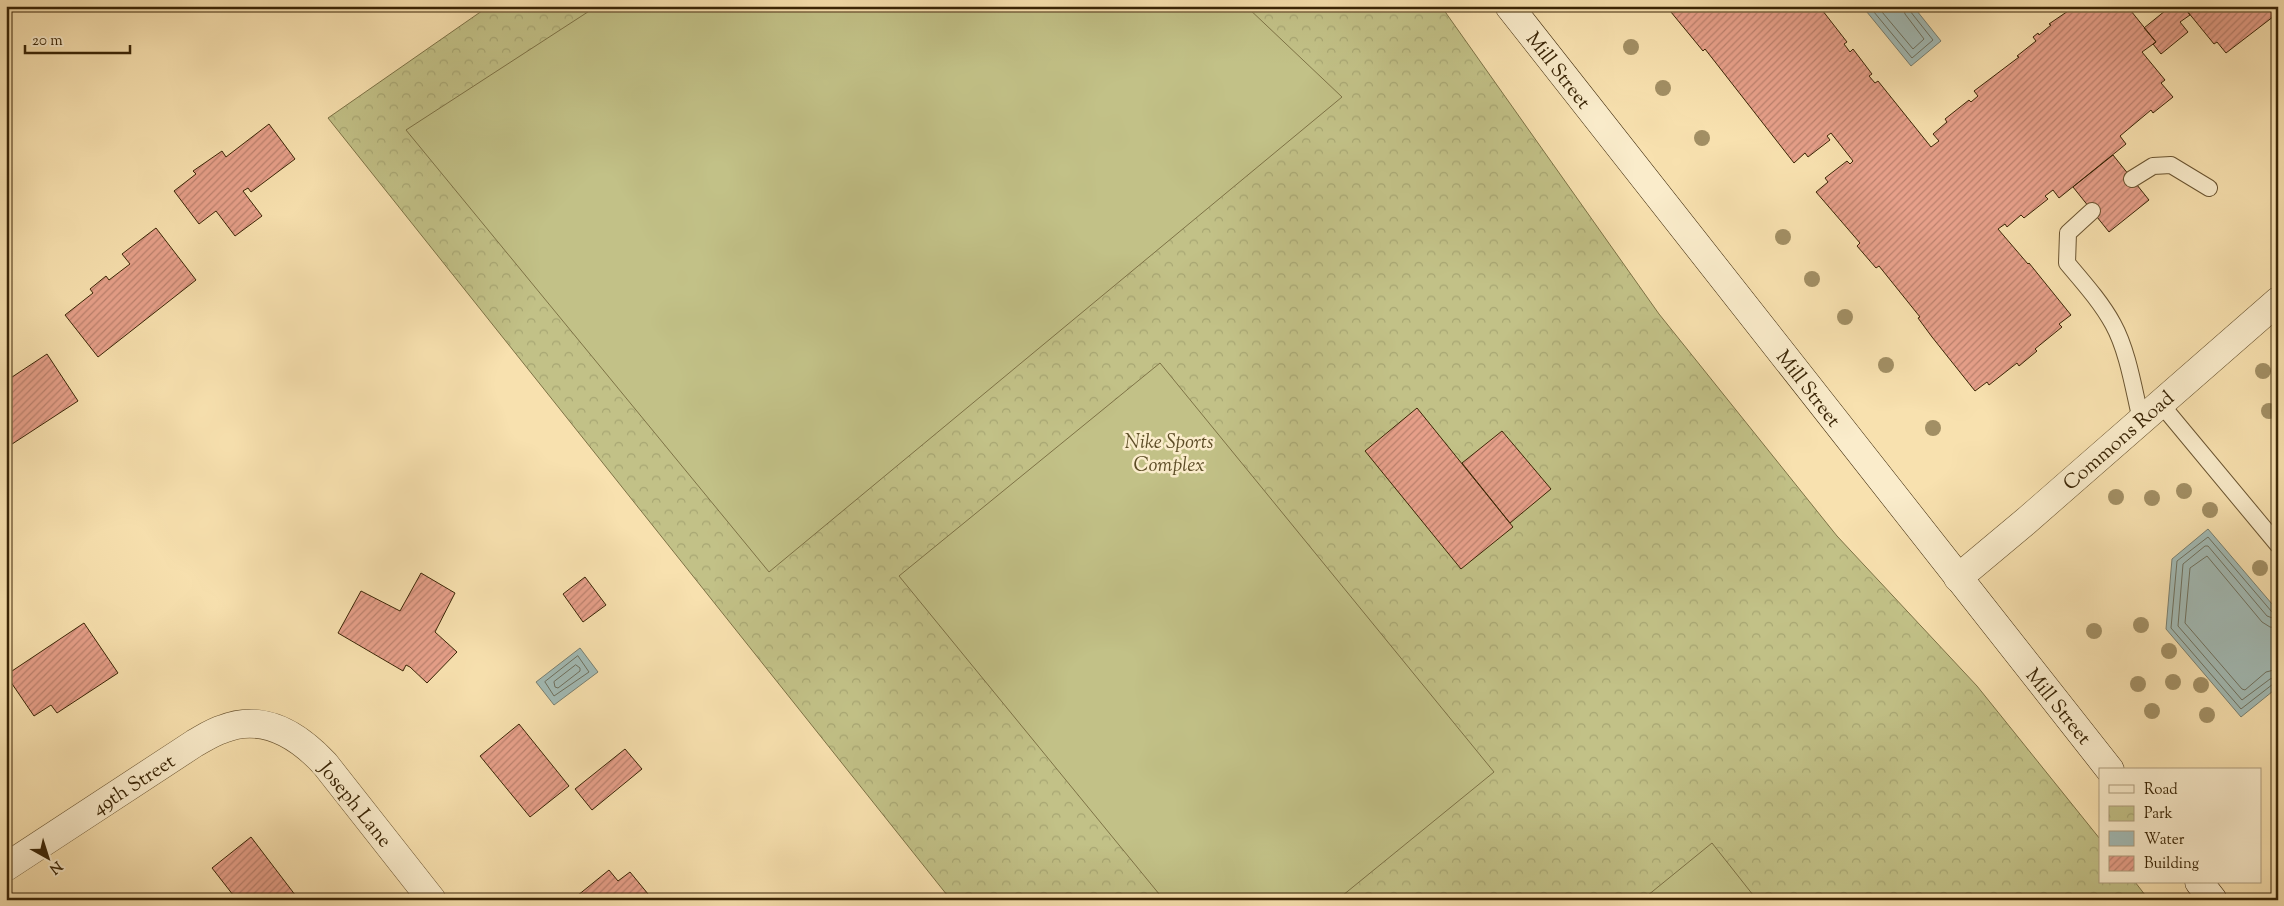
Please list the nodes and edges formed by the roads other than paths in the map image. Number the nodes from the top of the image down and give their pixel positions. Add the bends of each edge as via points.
1 (1509, 6) edge
2 (2132, 179) dead end
3 (2209, 188) dead end
4 (2092, 211) dead end
5 (2278, 300) edge
6 (2151, 412) junction
7 (2278, 545) edge
8 (1958, 578) junction
9 (268, 725) joint
10 (2108, 768) edge
11 (6, 868) edge
12 (2201, 884) edge
13 (432, 900) edge
14 (2213, 900) edge

1 - 8 main road, Mill Street
2 - 3 lane via 2153,166 2171,165
4 - 6 lane via 2068,233 2066,263 2114,325
5 - 6 main road, Commons Road
6 - 7 lane
6 - 8 main road, Commons Road
8 - 10 main road, Mill Street
9 - 11 main road, 49th Street via 248,723 223,728 195,743
9 - 13 main road, Joseph Lane via 290,734 311,749
12 - 14 main road

